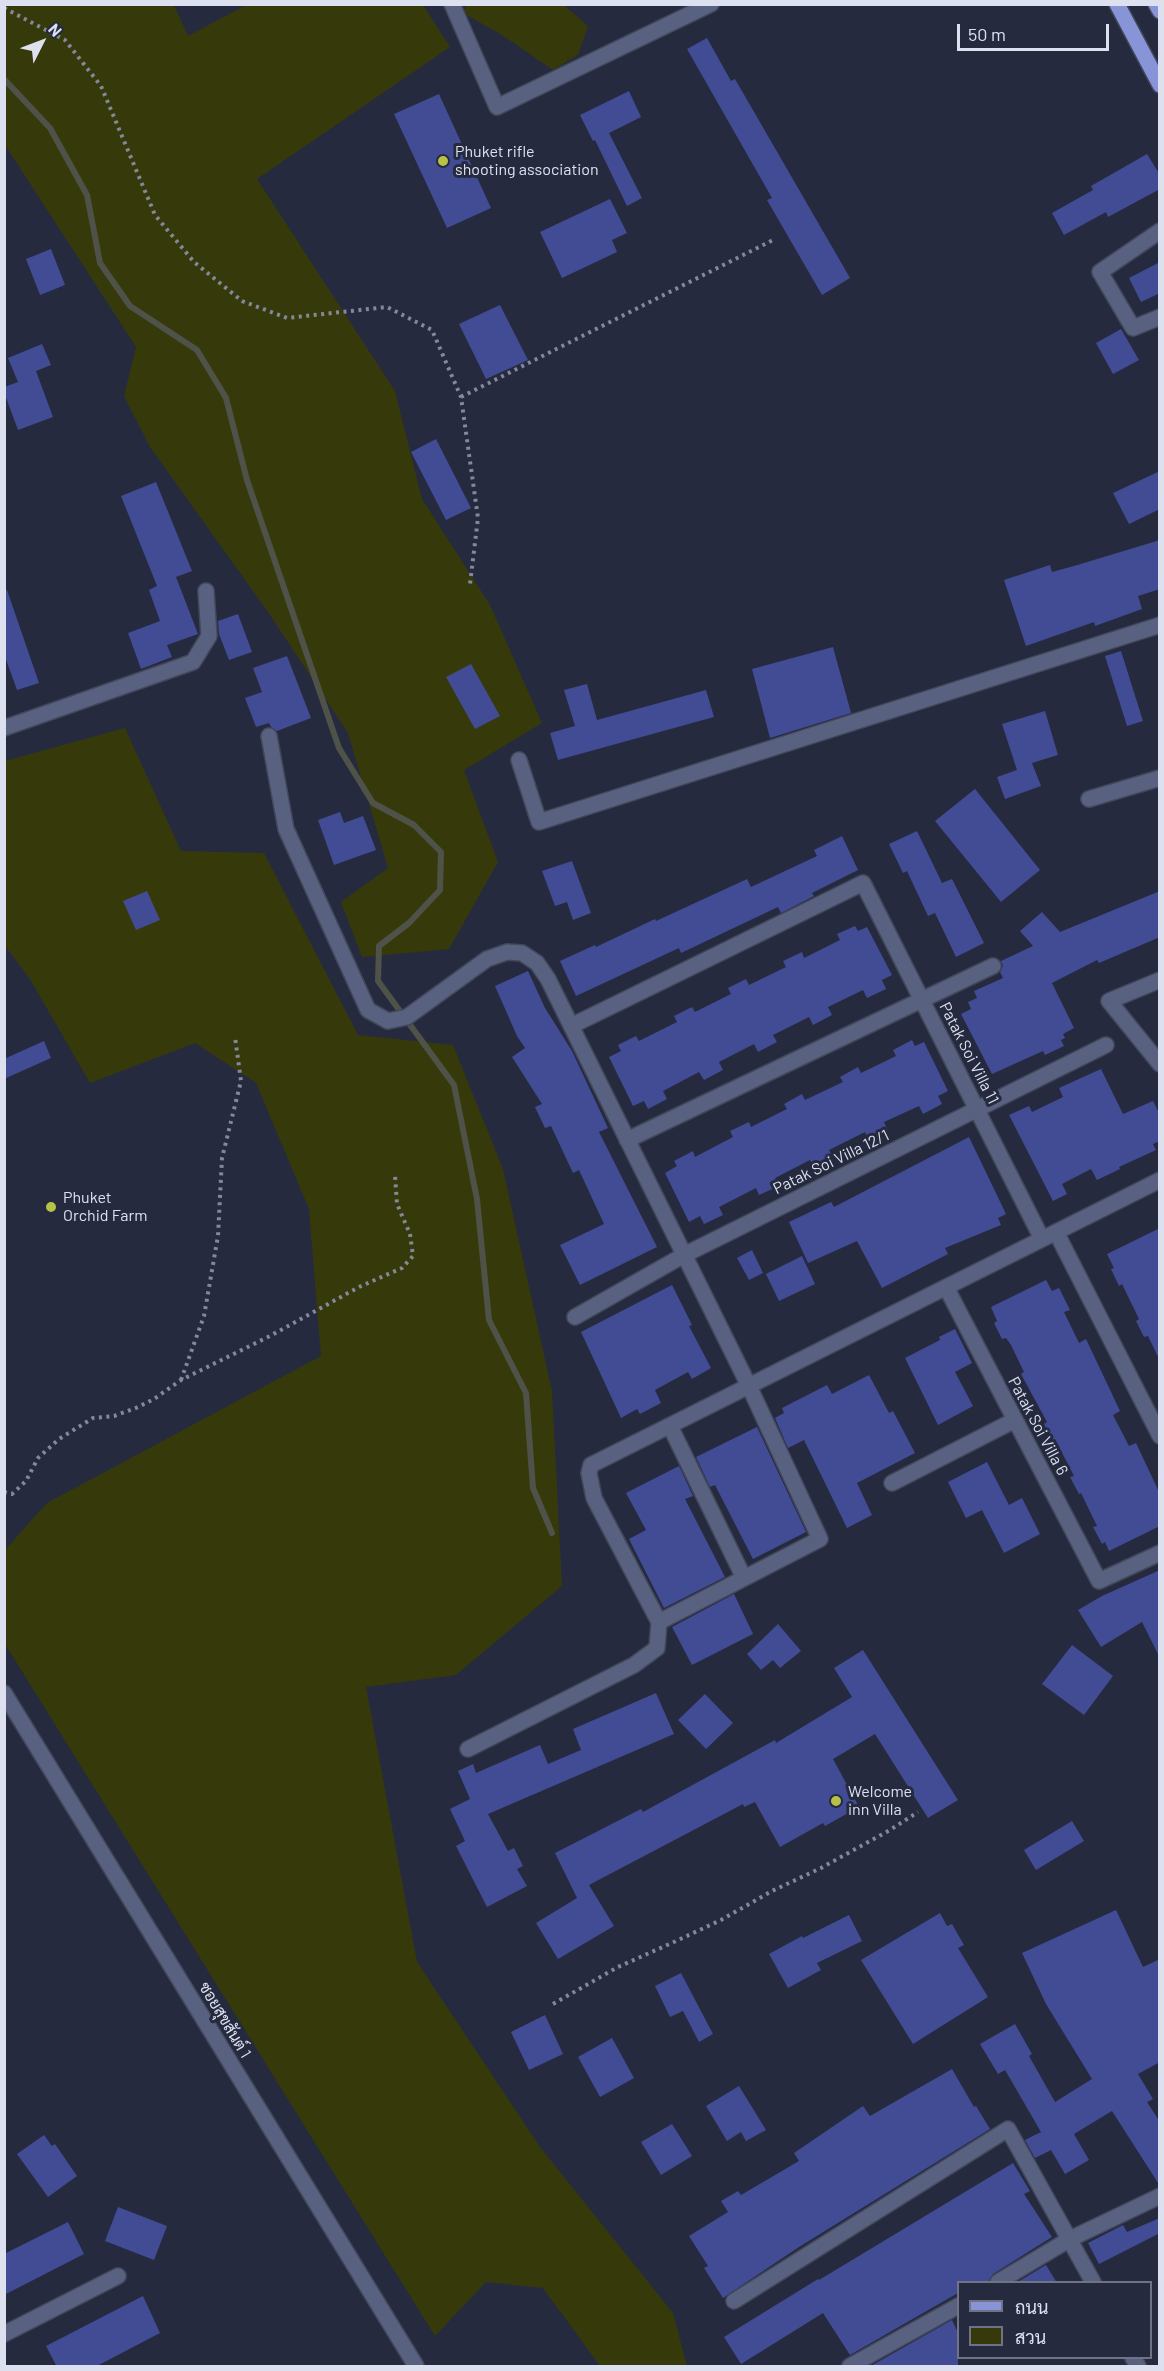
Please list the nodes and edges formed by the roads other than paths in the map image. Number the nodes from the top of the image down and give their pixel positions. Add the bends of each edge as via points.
1 (711, 4) edge
2 (1117, 4) edge
3 (1156, 4) edge
4 (456, 7) edge
5 (1160, 11) edge
6 (1160, 85) edge
7 (1160, 231) edge
8 (1160, 317) edge
9 (206, 591) dead end
10 (1160, 625) edge
11 (4, 728) edge
12 (269, 736) dead end
13 (519, 760) dead end
14 (1160, 778) edge
15 (1089, 799) dead end
16 (993, 966) dead end
17 (1160, 980) edge
18 (922, 999) junction
19 (571, 1026) junction
20 (1106, 1044) dead end
21 (1158, 1060) edge
22 (977, 1109) junction
23 (627, 1140) junction
24 (1160, 1180) edge
25 (1049, 1235) junction
26 (684, 1255) junction
27 (946, 1287) junction
28 (575, 1317) dead end
29 (749, 1386) junction
30 (1015, 1420) junction
31 (670, 1426) junction
32 (1160, 1436) edge
33 (892, 1483) dead end
34 (1160, 1553) edge
35 (744, 1578) junction
36 (659, 1622) junction
37 (4, 1693) edge
38 (468, 1749) dead end
39 (1160, 2196) edge
40 (1070, 2239) junction
41 (118, 2276) dead end
42 (1001, 2281) edge
43 (1092, 2281) edge
44 (734, 2301) dead end
45 (957, 2307) edge
46 (4, 2334) edge
47 (416, 2367) edge
48 (849, 2367) edge

1 - 4 street via 497,107
2 - 6 main road
3 - 5 main road
7 - 8 street via 1100,272 1133,328
9 - 11 street via 208,636 193,662
10 - 13 street via 539,822
12 - 19 street via 286,829 368,1010 388,1021 402,1018 487,959 507,952 522,953 537,963 548,979
14 - 15 street
16 - 18 street
17 - 21 street via 1109,1001
18 - 19 street, Patak Soi Villa 11 via 863,883
18 - 22 street, Patak Soi Villa 11
18 - 23 street
19 - 23 street
20 - 22 street, Patak Soi Villa 12/1
22 - 25 street, Patak Soi Villa 11
22 - 26 street, Patak Soi Villa 12/1
23 - 26 street
24 - 25 street
25 - 27 street
25 - 32 street, Patak Soi Villa 11
26 - 28 street, Patak Soi Villa 12/1
26 - 29 street
27 - 29 street
27 - 30 street, Patak Soi Villa 6
29 - 31 street
29 - 35 street via 820,1539
30 - 33 street
30 - 34 street, Patak Soi Villa 6 via 1099,1581
31 - 35 street
31 - 36 street via 591,1466 589,1473 594,1497
35 - 36 street
36 - 38 street via 657,1648 634,1665
37 - 47 street, ซอยสุขสันต์ 1
39 - 40 street
40 - 42 street
40 - 43 street
40 - 44 street via 1008,2129
41 - 46 street
45 - 48 street

